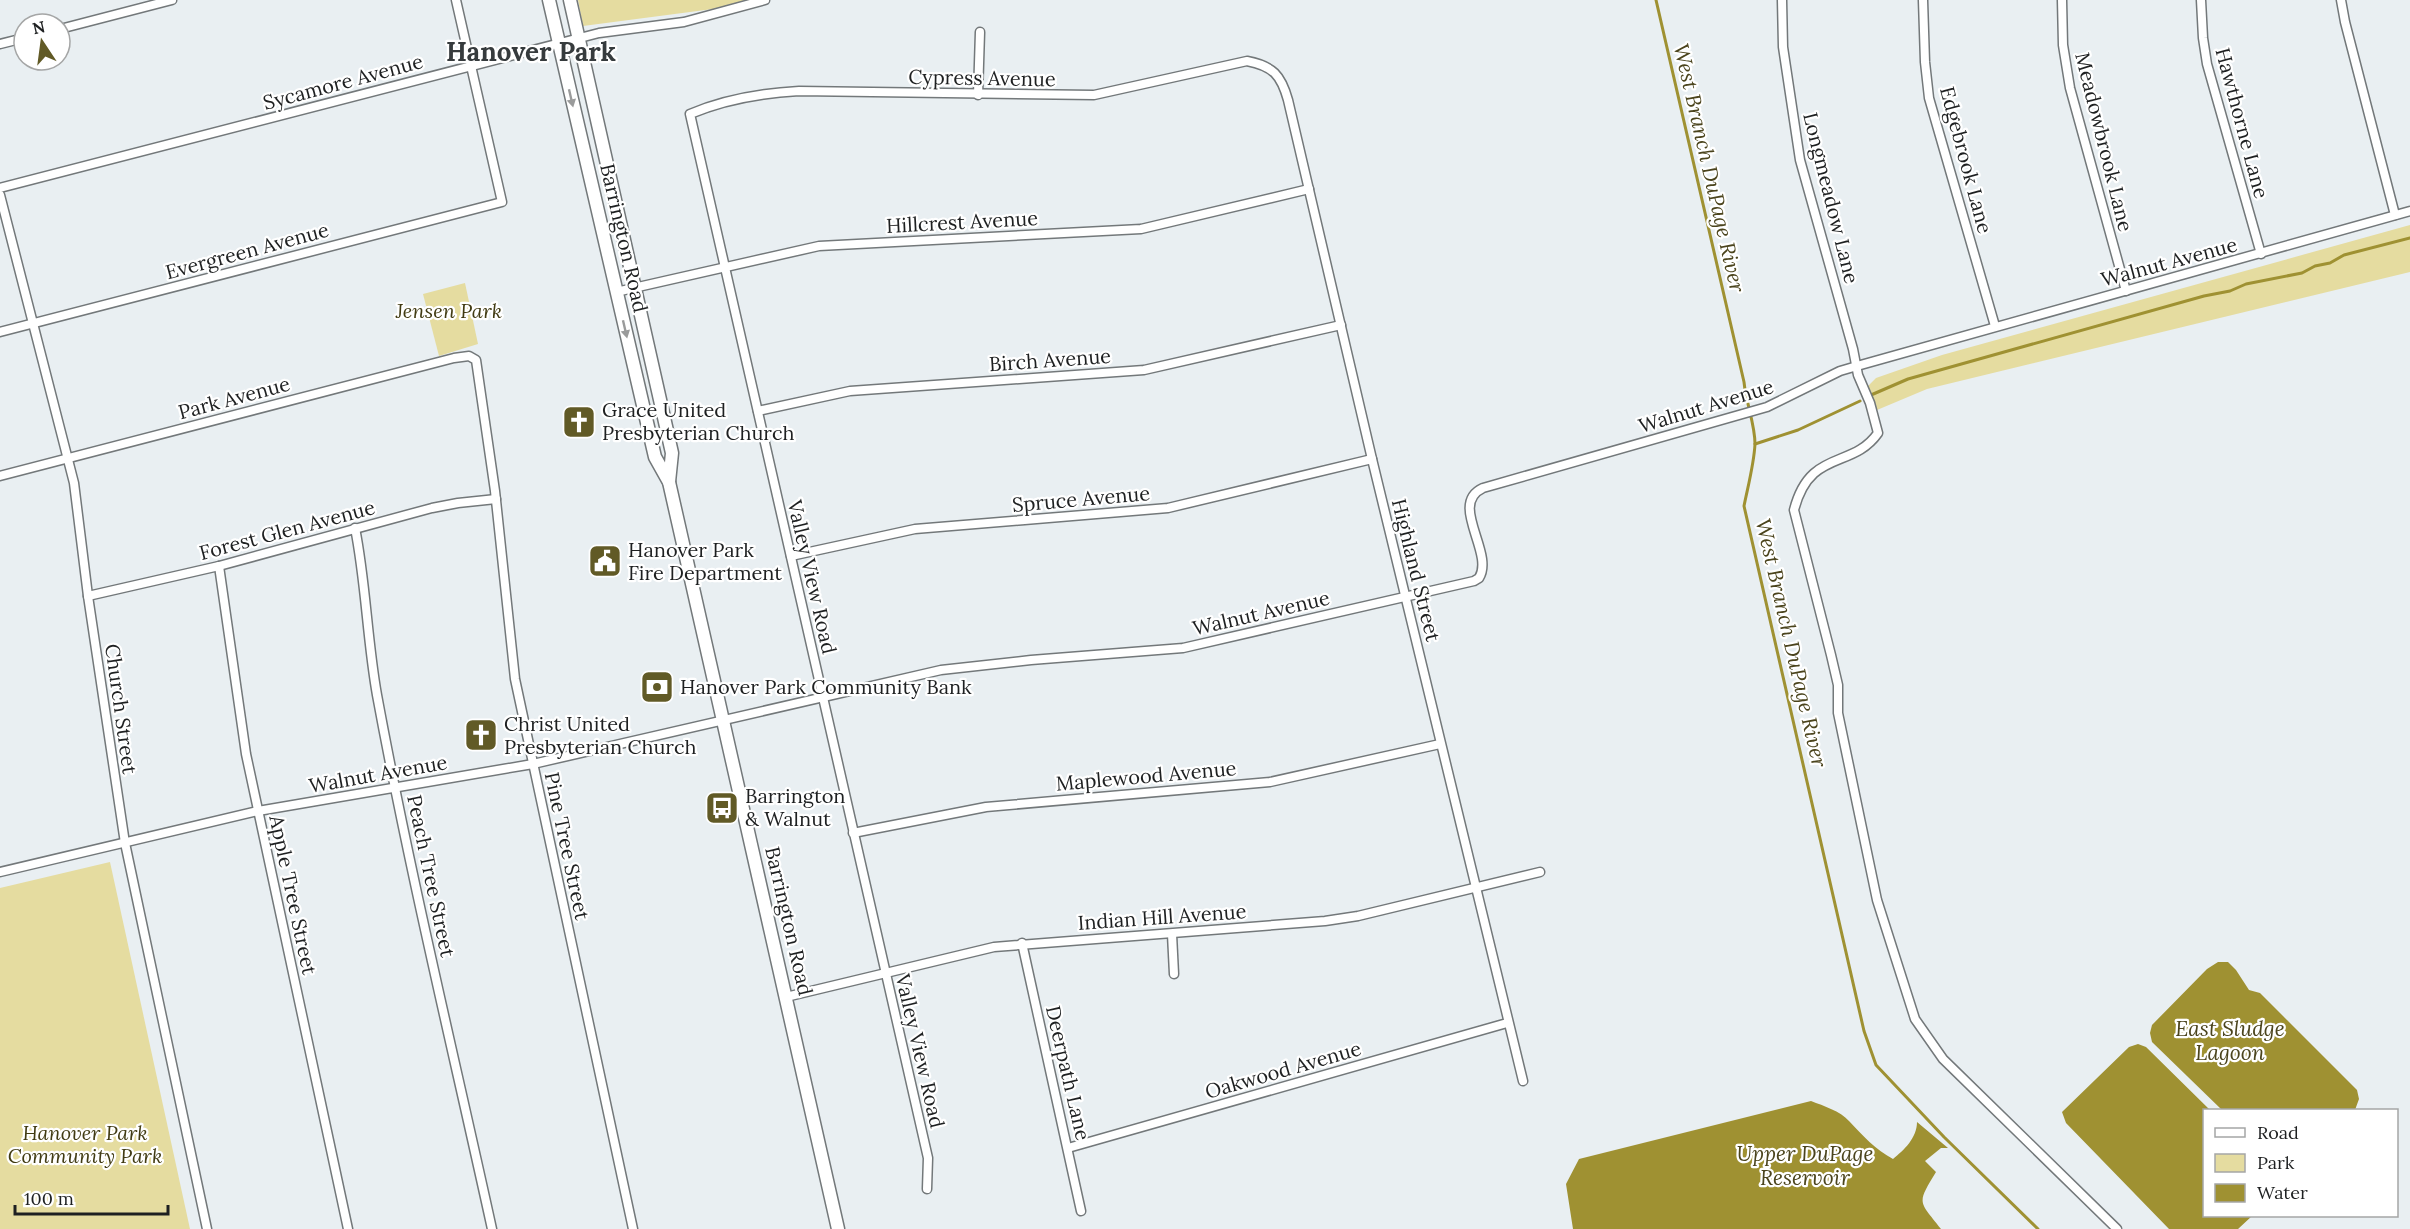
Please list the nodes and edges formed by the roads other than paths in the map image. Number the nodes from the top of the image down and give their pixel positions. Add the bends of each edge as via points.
1 (172, 0) edge
2 (456, 0) edge
3 (549, 0) edge
4 (570, 0) edge
5 (765, 0) edge
6 (1782, 0) edge
7 (1923, 0) edge
8 (2062, 0) edge
9 (2201, 0) edge
10 (2341, 0) edge
11 (72, 26) edge
12 (980, 32) dead end
13 (578, 39) junction
14 (558, 44) junction
15 (472, 65) junction
16 (1271, 70) joint
17 (978, 95) junction
18 (690, 114) joint
19 (0, 188) edge
20 (1309, 189) junction
21 (0, 195) edge
22 (2410, 211) edge
23 (2395, 215) junction
24 (2260, 254) junction
25 (725, 266) junction
26 (634, 286) junction
27 (2126, 291) junction
28 (616, 292) junction
29 (33, 323) junction
30 (1341, 325) junction
31 (1995, 326) junction
32 (0, 332) edge
33 (476, 360) joint
34 (1857, 366) junction
35 (758, 411) junction
36 (68, 459) junction
37 (1372, 459) junction
38 (0, 476) edge
39 (669, 482) junction
40 (496, 499) junction
41 (355, 528) junction
42 (790, 556) junction
43 (219, 566) junction
44 (88, 596) junction
45 (1407, 598) junction
46 (822, 697) junction
47 (723, 721) junction
48 (1440, 744) junction
49 (533, 764) junction
50 (395, 788) junction
51 (258, 811) junction
52 (853, 833) junction
53 (125, 843) junction
54 (0, 872) edge
55 (1540, 872) dead end
56 (1475, 887) junction
57 (1172, 933) junction
58 (1022, 943) junction
59 (884, 972) junction
60 (1174, 974) dead end
61 (786, 997) junction
62 (1507, 1023) junction
63 (1523, 1081) dead end
64 (1068, 1148) junction
65 (927, 1189) dead end
66 (1081, 1211) dead end
67 (207, 1229) edge
68 (348, 1229) edge
69 (492, 1229) edge
70 (633, 1229) edge
71 (838, 1229) edge
72 (2117, 1229) edge

1 - 11 street
2 - 15 street
3 - 14 main road, Barrington Road
4 - 13 main road, Barrington Road
5 - 13 street, Sycamore Avenue via 684,22
6 - 34 street, Longmeadow Lane via 1783,47 1800,160
7 - 31 street, Edgebrook Lane via 1929,98
8 - 27 street, Meadowbrook Lane via 2063,45 2070,88
9 - 24 street, Hawthorne Lane via 2207,64
10 - 23 street
12 - 17 street
13 - 14 street, Sycamore Avenue
13 - 26 main road, Barrington Road
14 - 15 street, Sycamore Avenue
14 -> 28 main road, Barrington Road
15 - 19 street, Sycamore Avenue
15 - 29 street, Evergreen Avenue via 502,202
16 - 17 street, Cypress Avenue via 1247,62 1094,95
16 - 20 street, Highland Street via 1285,89
17 - 18 street, Cypress Avenue via 782,92
18 - 25 street, Valley View Road
20 - 25 street, Hillcrest Avenue via 1141,229 819,246
20 - 30 street, Highland Street
21 - 29 street, Church Street
22 - 23 street, Walnut Avenue
23 - 24 street, Walnut Avenue
24 - 27 street, Walnut Avenue
25 - 26 street, Hillcrest Avenue
25 - 35 street, Valley View Road
26 - 28 street, Hillcrest Avenue
26 - 39 main road, Barrington Road via 672,453
27 - 31 street, Walnut Avenue
28 -> 39 main road, Barrington Road via 655,457
29 - 32 street, Evergreen Avenue
29 - 36 street, Church Street
30 - 35 street, Birch Avenue via 1144,370 850,391
30 - 37 street, Highland Street
31 - 34 street, Walnut Avenue
33 - 36 street, Park Avenue via 469,356 453,358
33 - 40 street, Pine Tree Street
34 - 45 street, Walnut Avenue via 1767,407 1478,490 1469,503 1484,567 1479,578
34 - 72 street, Longmeadow Lane via 1878,433 1871,443 1809,477 1794,510 1832,655 1840,723 1877,900 1915,1019 1926,1037 1943,1059
35 - 42 street, Valley View Road
36 - 38 street, Park Avenue
36 - 44 street, Church Street
37 - 42 street, Spruce Avenue via 1168,508 915,529
37 - 45 street, Highland Street
39 - 47 main road, Barrington Road
40 - 41 street, Forest Glen Avenue via 458,502
40 - 49 street, Pine Tree Street via 515,679
41 - 43 street, Forest Glen Avenue
41 - 50 street, Peach Tree Street via 376,691
42 - 46 street, Valley View Road
43 - 44 street, Forest Glen Avenue
43 - 51 street, Apple Tree Street via 239,716
44 - 53 street, Church Street
45 - 46 street, Walnut Avenue via 1183,648 941,670
45 - 48 street, Highland Street
46 - 47 street, Walnut Avenue
46 - 52 street, Valley View Road
47 - 49 street, Walnut Avenue
47 - 61 main road, Barrington Road
48 - 52 street, Maplewood Avenue via 1270,782 986,807
48 - 56 street, Highland Street
49 - 50 street, Walnut Avenue
49 - 70 street, Pine Tree Street
50 - 51 street, Walnut Avenue
50 - 69 street, Peach Tree Street
51 - 53 street, Walnut Avenue
51 - 68 street, Apple Tree Street
52 - 59 street, Valley View Road
53 - 54 street, Walnut Avenue
53 - 67 street, Church Street
55 - 56 street, Indian Hill Avenue
56 - 57 street, Indian Hill Avenue via 1336,919
56 - 62 street, Highland Street
57 - 58 street, Indian Hill Avenue
57 - 60 street
58 - 59 street, Indian Hill Avenue
58 - 64 street, Deerpath Lane
59 - 61 street, Indian Hill Avenue
59 - 65 street, Valley View Road via 928,1158
61 - 71 main road, Barrington Road
62 - 63 street, Highland Street
62 - 64 street, Oakwood Avenue
64 - 66 street, Deerpath Lane

